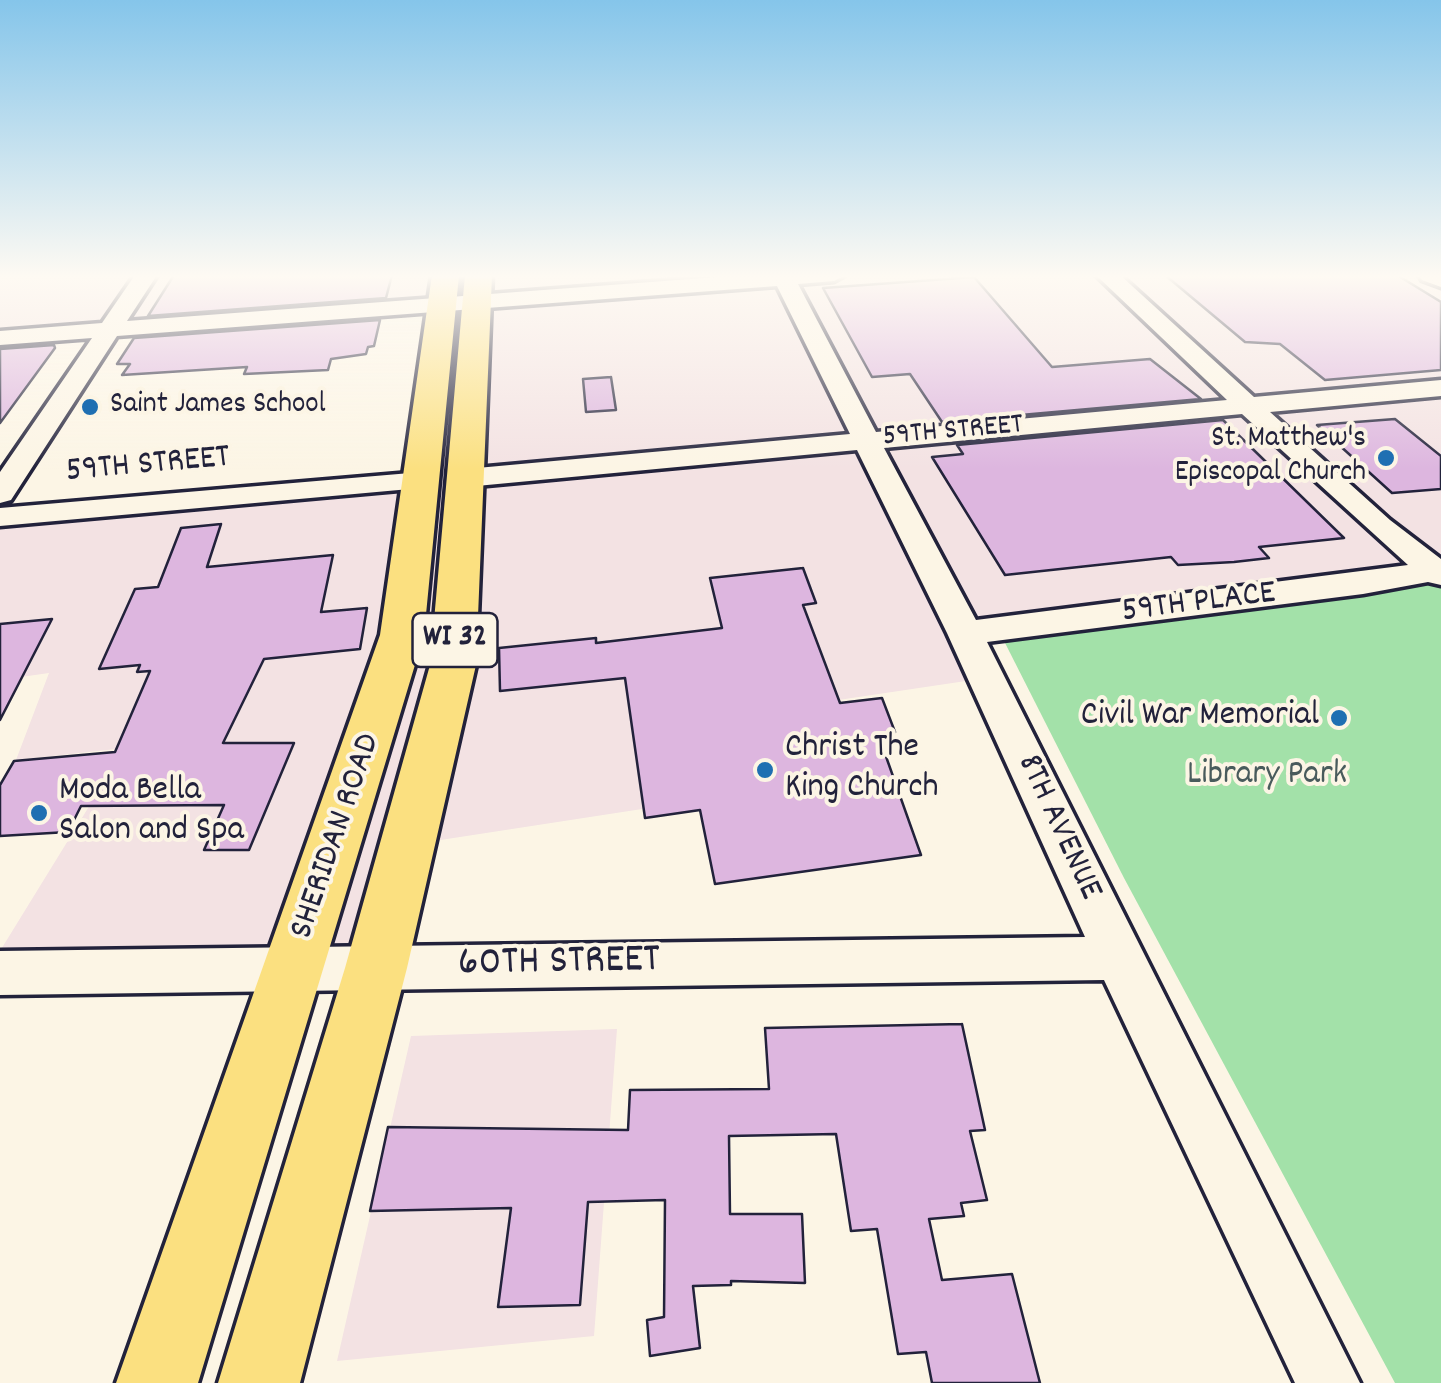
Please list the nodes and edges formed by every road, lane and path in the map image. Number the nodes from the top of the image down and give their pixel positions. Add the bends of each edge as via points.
1 (101, 340) edge
2 (457, 340) edge
3 (815, 340) edge
4 (1177, 340) edge
5 (1441, 388) edge
6 (1249, 406) junction
7 (868, 441) junction
8 (444, 480) junction
9 (0, 494) edge
10 (0, 517) edge
11 (1438, 572) edge
12 (965, 634) junction
13 (1118, 958) junction
14 (294, 968) junction
15 (376, 968) junction
16 (0, 973) edge
17 (157, 1383) edge
18 (259, 1383) edge
19 (1328, 1383) edge

1 - 9 street
2 - 8 main road, SHERIDAN ROAD / WI 32
3 - 7 street, 8TH AVENUE
4 - 6 street
5 - 6 street, 59TH STREET
6 - 7 street, 59TH STREET
6 - 11 street
7 - 8 street, 59TH STREET
7 - 12 street, 8TH AVENUE
8 - 10 street, 59TH STREET
8 - 14 main road, SHERIDAN ROAD / WI 32 via 402,636
8 - 15 main road, SHERIDAN ROAD / WI 32 via 452,666
11 - 12 street, 59TH PLACE
12 - 13 street, 8TH AVENUE
13 - 15 street, 60TH STREET
13 - 19 street, 8TH AVENUE
14 - 15 street, 60TH STREET
14 - 16 street, 60TH STREET
14 - 17 main road, SHERIDAN ROAD / WI 32
15 - 18 main road, SHERIDAN ROAD / WI 32

